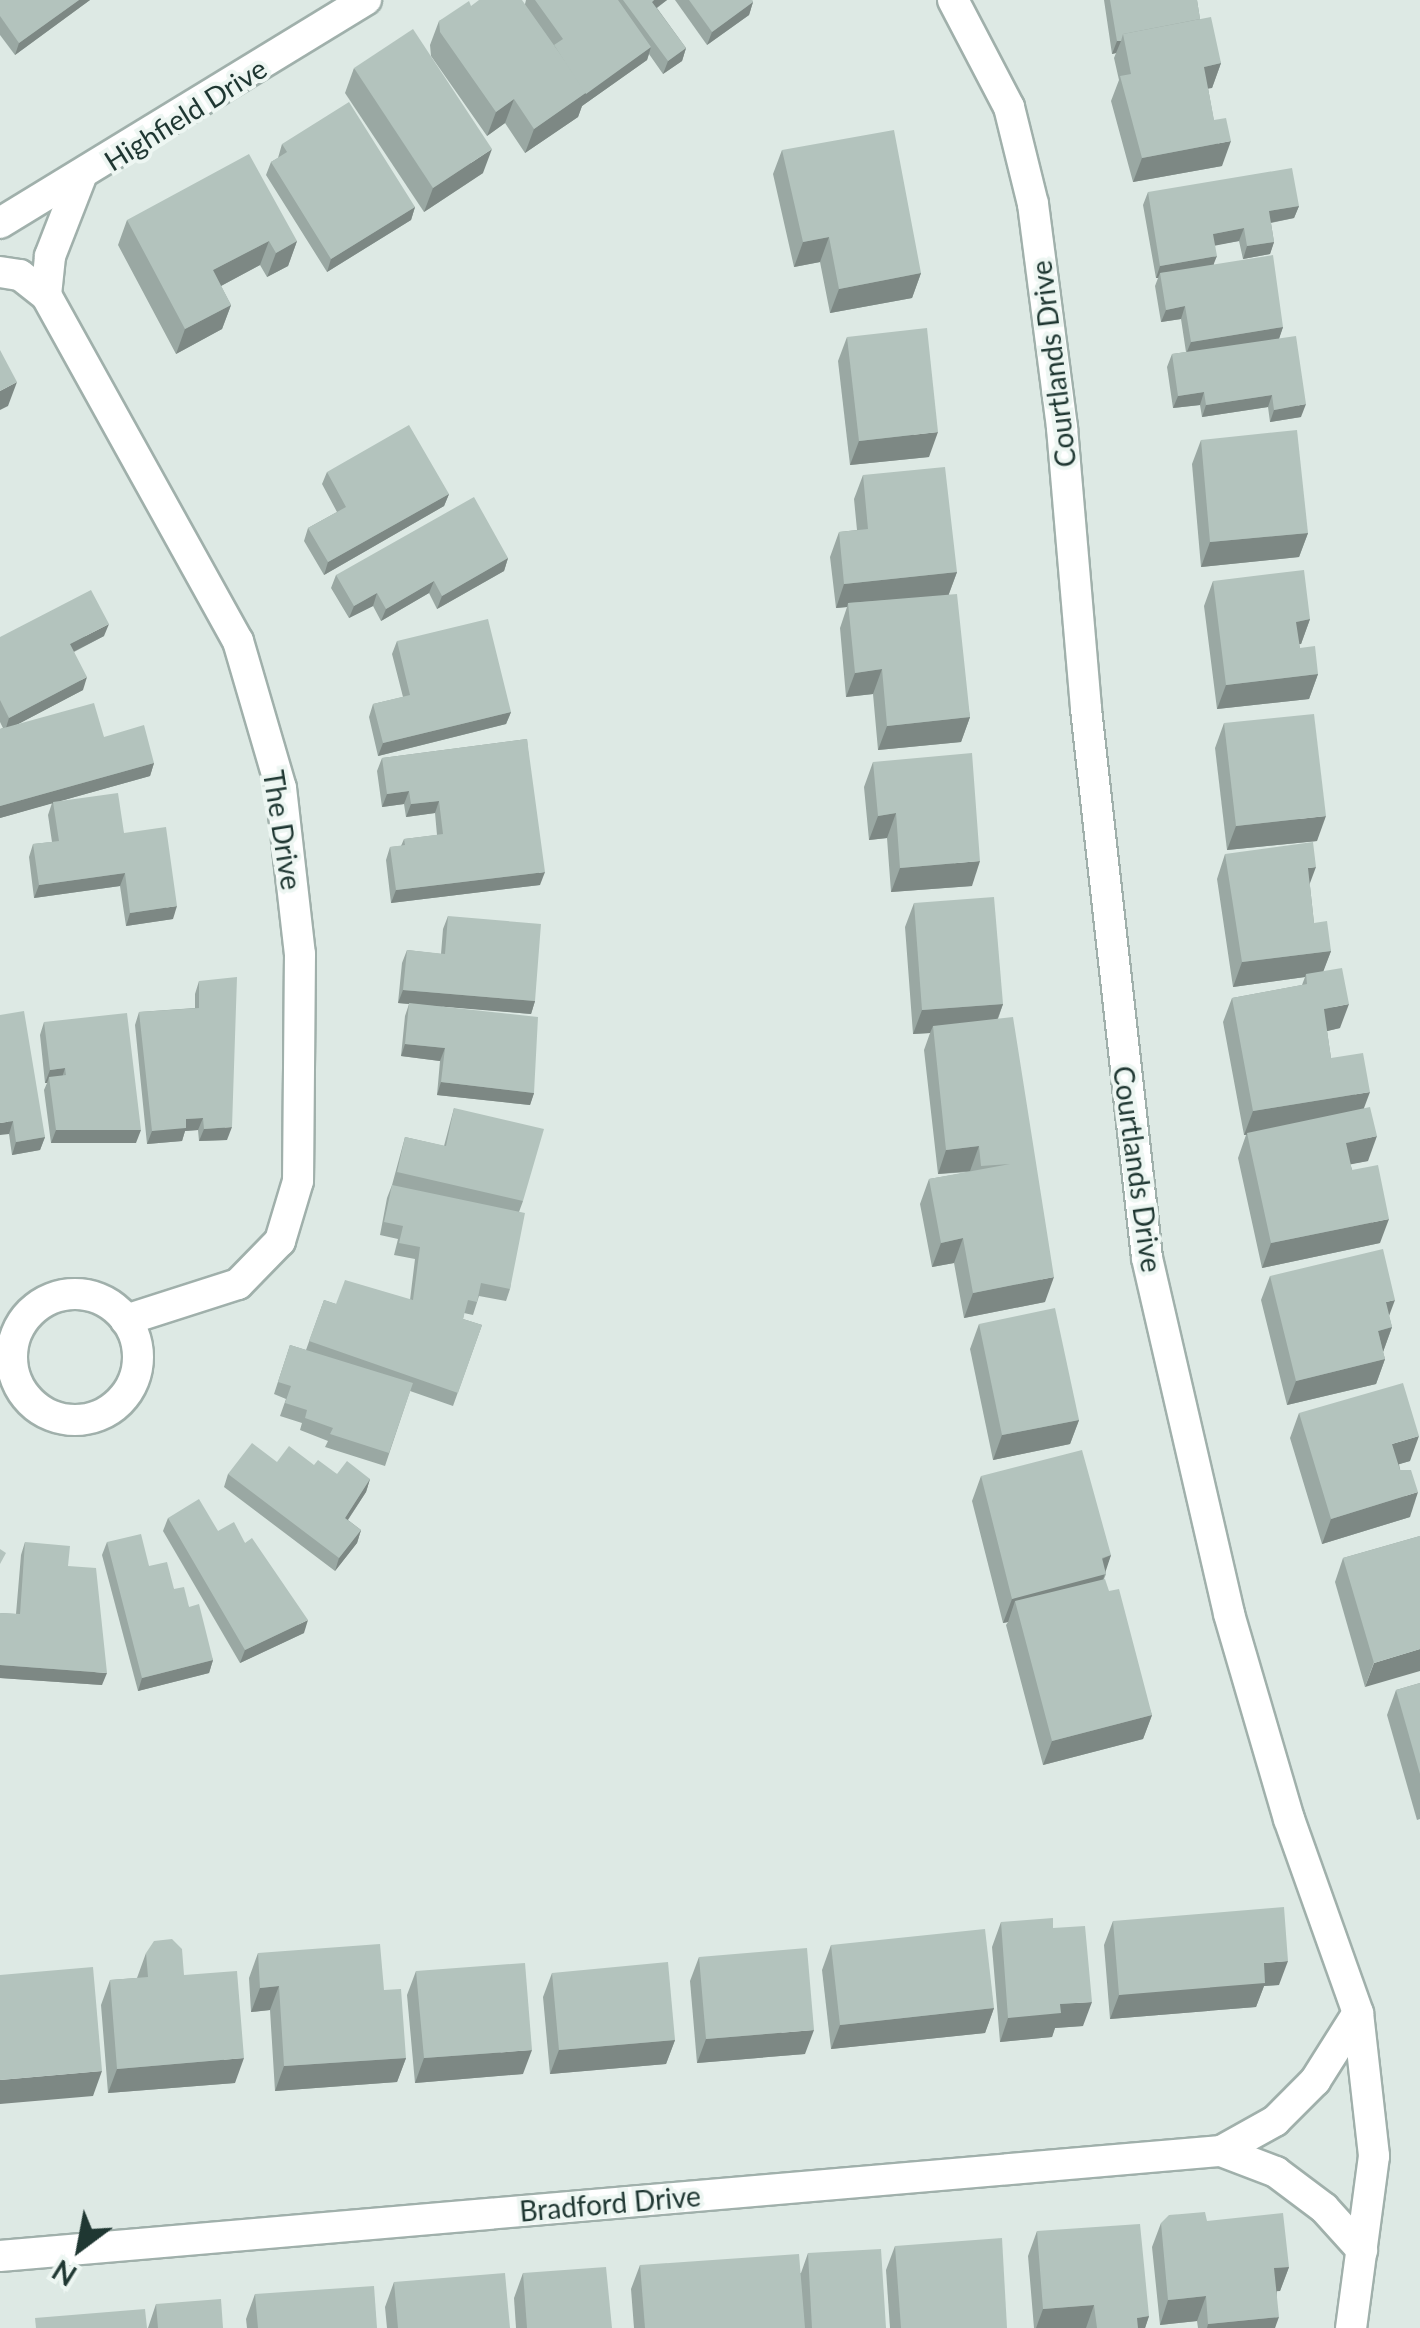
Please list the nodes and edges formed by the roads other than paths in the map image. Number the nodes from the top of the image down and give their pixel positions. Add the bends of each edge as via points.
1 (366, 0) edge
2 (953, 0) edge
3 (80, 179) junction
4 (0, 223) edge
5 (0, 272) edge
6 (46, 295) junction
7 (126, 1320) junction
8 (1358, 2013) junction
9 (1221, 2151) junction
10 (1362, 2250) junction
11 (0, 2256) edge
12 (1350, 2328) edge

1 - 3 street, Highfield Drive
2 - 8 street, Courtlands Drive via 1008,107 1033,204 1148,1258 1230,1614 1289,1819
3 - 4 street, Highfield Drive
3 - 6 street via 50,256
5 - 6 street via 20,275
6 - 7 street, The Drive via 238,641 281,788 300,954 298,1182 280,1240 238,1284
7 - 7 street via 112,1306 74,1294 37,1306 22,1320 11,1358 24,1395 60,1419 92,1417 120,1401 138,1362
8 - 9 street, Bradford Drive via 1315,2082 1275,2121
8 - 10 street, Courtlands Drive via 1374,2156
9 - 10 street, Bradford Drive via 1276,2172 1324,2208
9 - 11 street, Bradford Drive
10 - 12 street, Courtlands Drive

